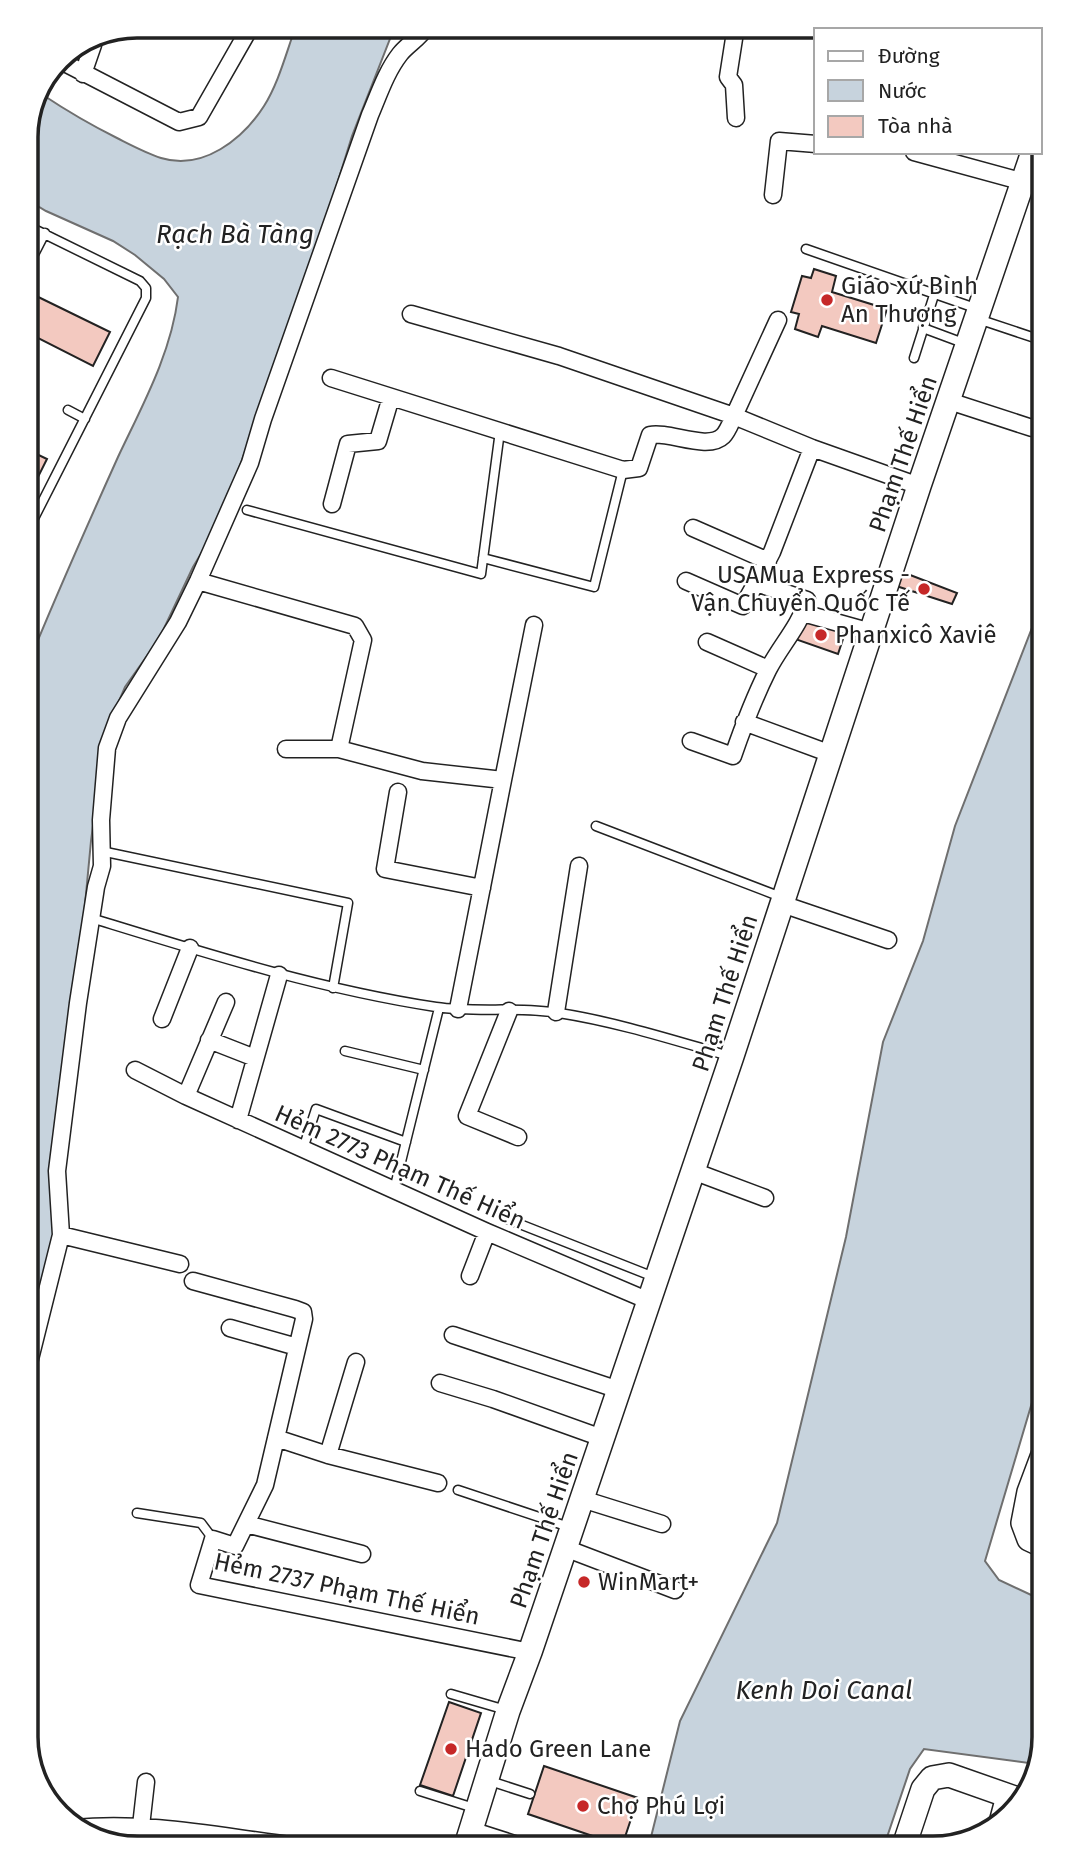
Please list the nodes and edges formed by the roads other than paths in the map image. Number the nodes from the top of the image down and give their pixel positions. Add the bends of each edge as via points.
1 (244, 38) edge
2 (417, 38) edge
3 (734, 39) edge
4 (91, 51) edge
5 (69, 66) edge
6 (83, 74) junction
7 (736, 118) dead end
8 (814, 144) edge
9 (922, 154) edge
10 (1032, 155) edge
11 (1024, 181) junction
12 (773, 195) dead end
13 (39, 230) edge
14 (45, 233) junction
15 (39, 245) edge
16 (806, 248) dead end
17 (934, 295) junction
18 (411, 314) dead end
19 (979, 315) junction
20 (778, 320) dead end
21 (923, 328) junction
22 (1032, 336) edge
23 (969, 345) junction
24 (914, 358) dead end
25 (331, 378) dead end
26 (391, 397) junction
27 (949, 401) junction
28 (68, 410) dead end
29 (734, 416) junction
30 (85, 419) junction
31 (1031, 428) dead end
32 (500, 431) junction
33 (812, 448) junction
34 (623, 470) junction
35 (919, 486) junction
36 (332, 504) dead end
37 (39, 509) edge
38 (247, 510) dead end
39 (693, 528) dead end
40 (483, 558) junction
41 (768, 561) junction
42 (198, 581) junction
43 (686, 581) dead end
44 (756, 583) junction
45 (803, 613) junction
46 (534, 625) dead end
47 (871, 632) junction
48 (707, 642) dead end
49 (768, 669) junction
50 (744, 722) junction
51 (691, 741) dead end
52 (286, 749) dead end
53 (339, 749) junction
54 (831, 754) junction
55 (503, 780) junction
56 (398, 792) dead end
57 (596, 826) dead end
58 (101, 852) junction
59 (579, 866) dead end
60 (482, 888) junction
61 (783, 901) junction
62 (91, 918) junction
63 (888, 940) dead end
64 (190, 948) junction
65 (279, 975) junction
66 (333, 988) junction
67 (226, 1002) dead end
68 (439, 1008) junction
69 (458, 1009) junction
70 (509, 1011) junction
71 (556, 1012) junction
72 (162, 1019) dead end
73 (209, 1040) junction
74 (345, 1051) dead end
75 (732, 1056) junction
76 (255, 1058) junction
77 (135, 1070) dead end
78 (424, 1070) junction
79 (186, 1096) junction
80 (238, 1120) junction
81 (518, 1137) dead end
82 (407, 1142) junction
83 (303, 1149) junction
84 (693, 1171) junction
85 (394, 1190) junction
86 (765, 1198) dead end
87 (508, 1220) dead end
88 (487, 1232) junction
89 (61, 1235) junction
90 (180, 1264) dead end
91 (470, 1276) dead end
92 (657, 1278) junction
93 (193, 1281) dead end
94 (649, 1301) junction
95 (38, 1326) edge
96 (230, 1328) dead end
97 (453, 1335) dead end
98 (297, 1347) junction
99 (356, 1362) dead end
100 (440, 1383) dead end
101 (619, 1390) junction
102 (276, 1438) junction
103 (603, 1438) junction
104 (328, 1455) junction
105 (438, 1483) dead end
106 (1032, 1486) edge
107 (458, 1490) dead end
108 (582, 1499) junction
109 (137, 1513) dead end
110 (246, 1524) junction
111 (663, 1524) dead end
112 (1032, 1535) edge
113 (569, 1538) junction
114 (213, 1539) junction
115 (362, 1554) dead end
116 (675, 1590) dead end
117 (530, 1652) junction
118 (451, 1694) dead end
119 (508, 1710) junction
120 (487, 1781) junction
121 (146, 1782) dead end
122 (420, 1791) dead end
123 (530, 1794) dead end
124 (1012, 1796) edge
125 (141, 1826) junction
126 (99, 1828) edge
127 (471, 1829) edge
128 (220, 1836) edge
129 (492, 1836) edge
130 (907, 1836) edge

1 - 6 street via 200,117 179,122
2 - 42 street via 391,66 370,115 250,463
3 - 7 street via 728,77 734,85
4 - 6 street
5 - 6 street
8 - 12 street via 779,141
9 - 11 street
10 - 11 main road, Phạm Thế Hiển
11 - 19 main road, Phạm Thế Hiển
13 - 14 lane
14 - 15 lane
14 - 30 lane via 146,288 146,298
16 - 17 lane
17 - 19 lane
17 - 21 lane
18 - 29 street via 559,356
19 - 22 lane
19 - 23 main road, Phạm Thế Hiển
20 - 29 street
21 - 23 lane
21 - 24 lane
23 - 27 main road, Phạm Thế Hiển
25 - 26 street
26 - 32 street
26 - 36 street via 378,441 348,444
27 - 31 street
27 - 35 main road, Phạm Thế Hiển
28 - 30 lane
29 - 33 street
29 - 34 street via 722,437 712,441 650,435 639,468
30 - 37 lane
32 - 34 street
32 - 40 lane
33 - 35 street
33 - 41 street
34 - 40 lane via 594,587
35 - 47 main road, Phạm Thế Hiển
38 - 40 lane via 481,574
39 - 41 street
41 - 44 street
42 - 53 street via 355,626 363,640
42 - 58 street via 118,718 107,748
43 - 44 street via 744,606
44 - 45 street via 807,600
45 - 47 street
45 - 49 street
46 - 55 street
47 - 54 main road, Phạm Thế Hiển
48 - 49 street
49 - 50 street
50 - 51 street via 733,755
50 - 54 street
52 - 53 street
53 - 55 street via 422,771
54 - 61 main road, Phạm Thế Hiển
55 - 60 street
56 - 60 street via 385,869
57 - 61 lane
58 - 62 street
58 - 66 lane via 348,903
59 - 71 street
60 - 69 street
61 - 63 street
61 - 75 main road, Phạm Thế Hiển
62 - 64 lane
62 - 89 street via 57,1171
64 - 65 lane
64 - 72 street
65 - 66 lane
65 - 76 street
66 - 68 lane
67 - 73 street
68 - 69 lane
68 - 78 lane
69 - 70 lane
70 - 71 lane
70 - 81 street via 467,1116
71 - 75 lane
73 - 76 street
73 - 79 street
74 - 78 lane
75 - 84 main road, Phạm Thế Hiển
76 - 80 street
77 - 79 street, Hẻm 2773 Phạm Thế Hiển
78 - 82 lane
79 - 80 street, Hẻm 2773 Phạm Thế Hiển
80 - 83 street, Hẻm 2773 Phạm Thế Hiển
82 - 83 lane via 316,1109
82 - 85 lane
83 - 85 street, Hẻm 2773 Phạm Thế Hiển
84 - 86 street
84 - 92 main road, Phạm Thế Hiển
85 - 88 street, Hẻm 2773 Phạm Thế Hiển
87 - 92 lane
88 - 91 street
88 - 94 street, Hẻm 2773 Phạm Thế Hiển
89 - 90 street
89 - 95 street
92 - 94 main road, Phạm Thế Hiển
93 - 98 street, Hẻm 2737 Phạm Thế Hiển via 303,1312
94 - 101 main road, Phạm Thế Hiển
96 - 98 street
97 - 101 street
98 - 102 street, Hẻm 2737 Phạm Thế Hiển
99 - 104 street
100 - 103 street
101 - 103 main road, Phạm Thế Hiển
102 - 104 street
102 - 110 street, Hẻm 2737 Phạm Thế Hiển via 265,1485
103 - 108 main road, Phạm Thế Hiển
104 - 105 street
106 - 112 main road via 1023,1523
107 - 113 lane
108 - 111 street
108 - 113 main road, Phạm Thế Hiển
109 - 114 lane via 201,1523
110 - 114 street, Hẻm 2737 Phạm Thế Hiển via 234,1546
110 - 115 street
113 - 116 street
113 - 117 main road, Phạm Thế Hiển
114 - 117 street, Hẻm 2737 Phạm Thế Hiển via 199,1585
117 - 119 main road, Phạm Thế Hiển
118 - 119 lane
119 - 120 main road, Phạm Thế Hiển
120 - 123 lane
120 - 127 main road, Phạm Thế Hiển
121 - 125 street
122 - 127 lane
124 - 130 main road via 948,1774 932,1778 923,1789
125 - 126 street
125 - 128 street
127 - 129 street

